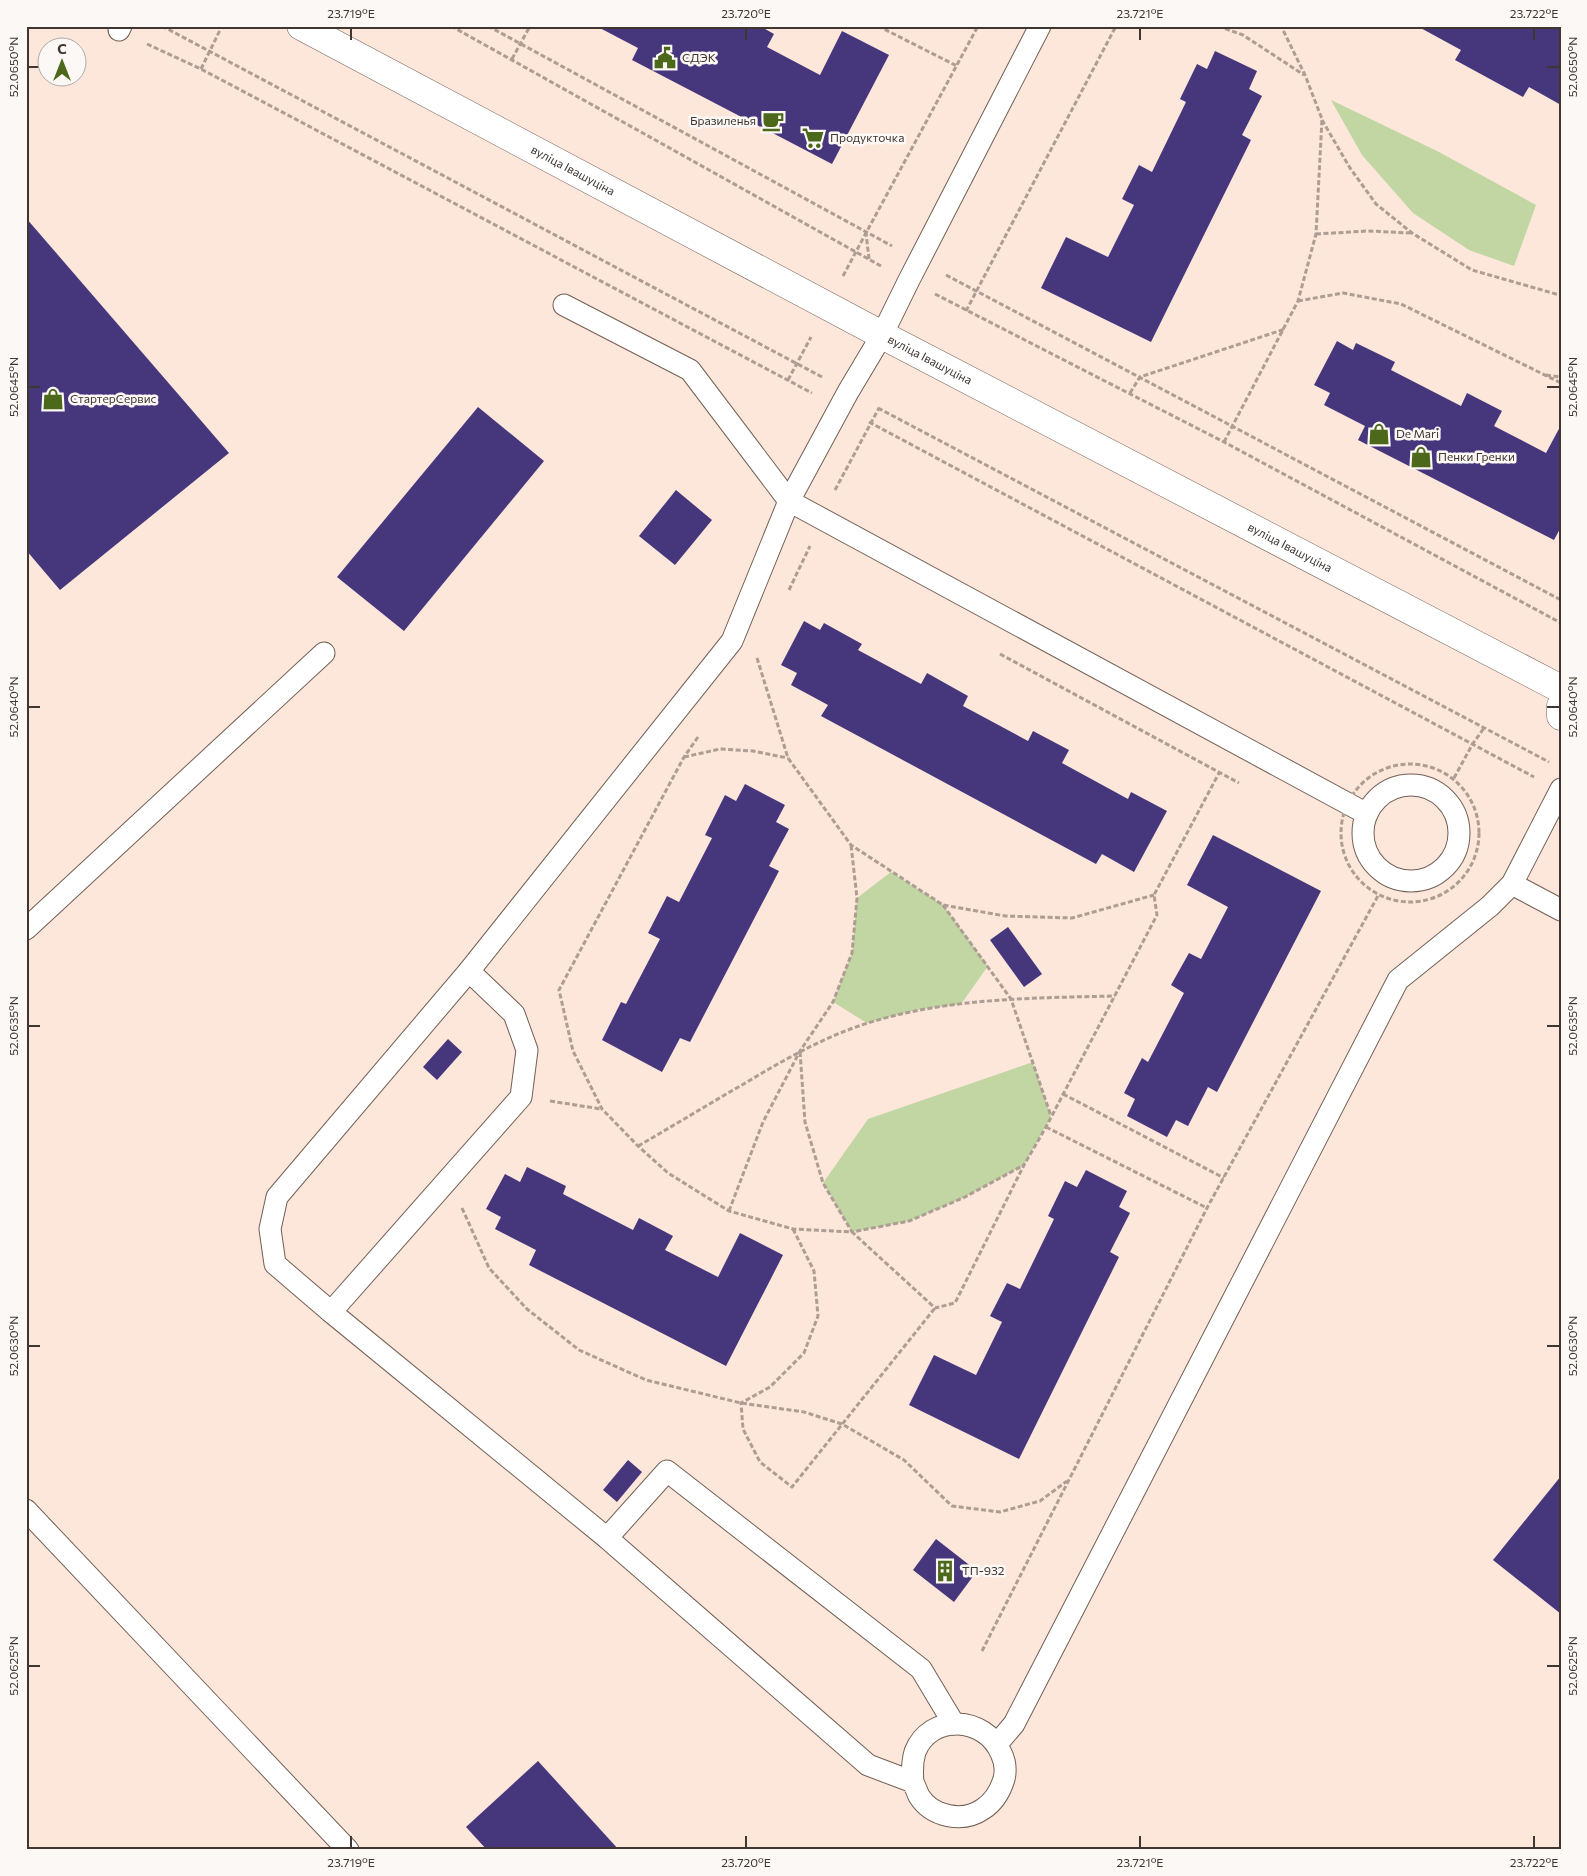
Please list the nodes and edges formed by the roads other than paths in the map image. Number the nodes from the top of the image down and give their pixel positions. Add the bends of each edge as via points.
1 (301, 26) edge
2 (1040, 26) edge
3 (564, 306) dead end
4 (882, 335) junction
5 (789, 501) junction
6 (324, 654) dead end
7 (1561, 690) edge
8 (1561, 706) edge
9 (1561, 716) edge
10 (1561, 789) edge
11 (1366, 814) junction
12 (1512, 884) junction
13 (1561, 910) edge
14 (26, 929) edge
15 (470, 971) junction
16 (332, 1312) junction
17 (26, 1510) edge
18 (607, 1538) junction
19 (954, 1724) junction
20 (997, 1744) junction
21 (913, 1782) junction
22 (348, 1850) edge

1 - 4 street, вуліца Івашуціна
2 - 4 lane
3 - 5 lane via 690,370
4 - 5 lane
4 - 7 street, вуліца Івашуціна
5 - 11 lane
5 - 15 lane via 732,641
6 - 14 lane
8 - 9 street
10 - 12 lane
11 - 11 lane via 1364,847 1384,873 1416,881 1432,876 1446,866 1455,852 1459,836 1457,819 1449,804 1422,786 1405,785 1389,790
12 - 13 lane
12 - 20 lane via 1490,906 1398,980 1014,1724
15 - 16 lane via 514,1014 528,1050 521,1097
15 - 16 lane via 277,1197 270,1229 275,1264
16 - 18 lane
17 - 22 lane
18 - 19 lane via 667,1471 921,1669
18 - 21 lane via 868,1765
19 - 20 lane via 971,1725 986,1732
19 - 21 lane via 925,1737 916,1751 912,1766
20 - 21 lane via 1004,1758 1005,1775 1001,1790 991,1804 978,1813 962,1817 946,1815 931,1808 920,1797

